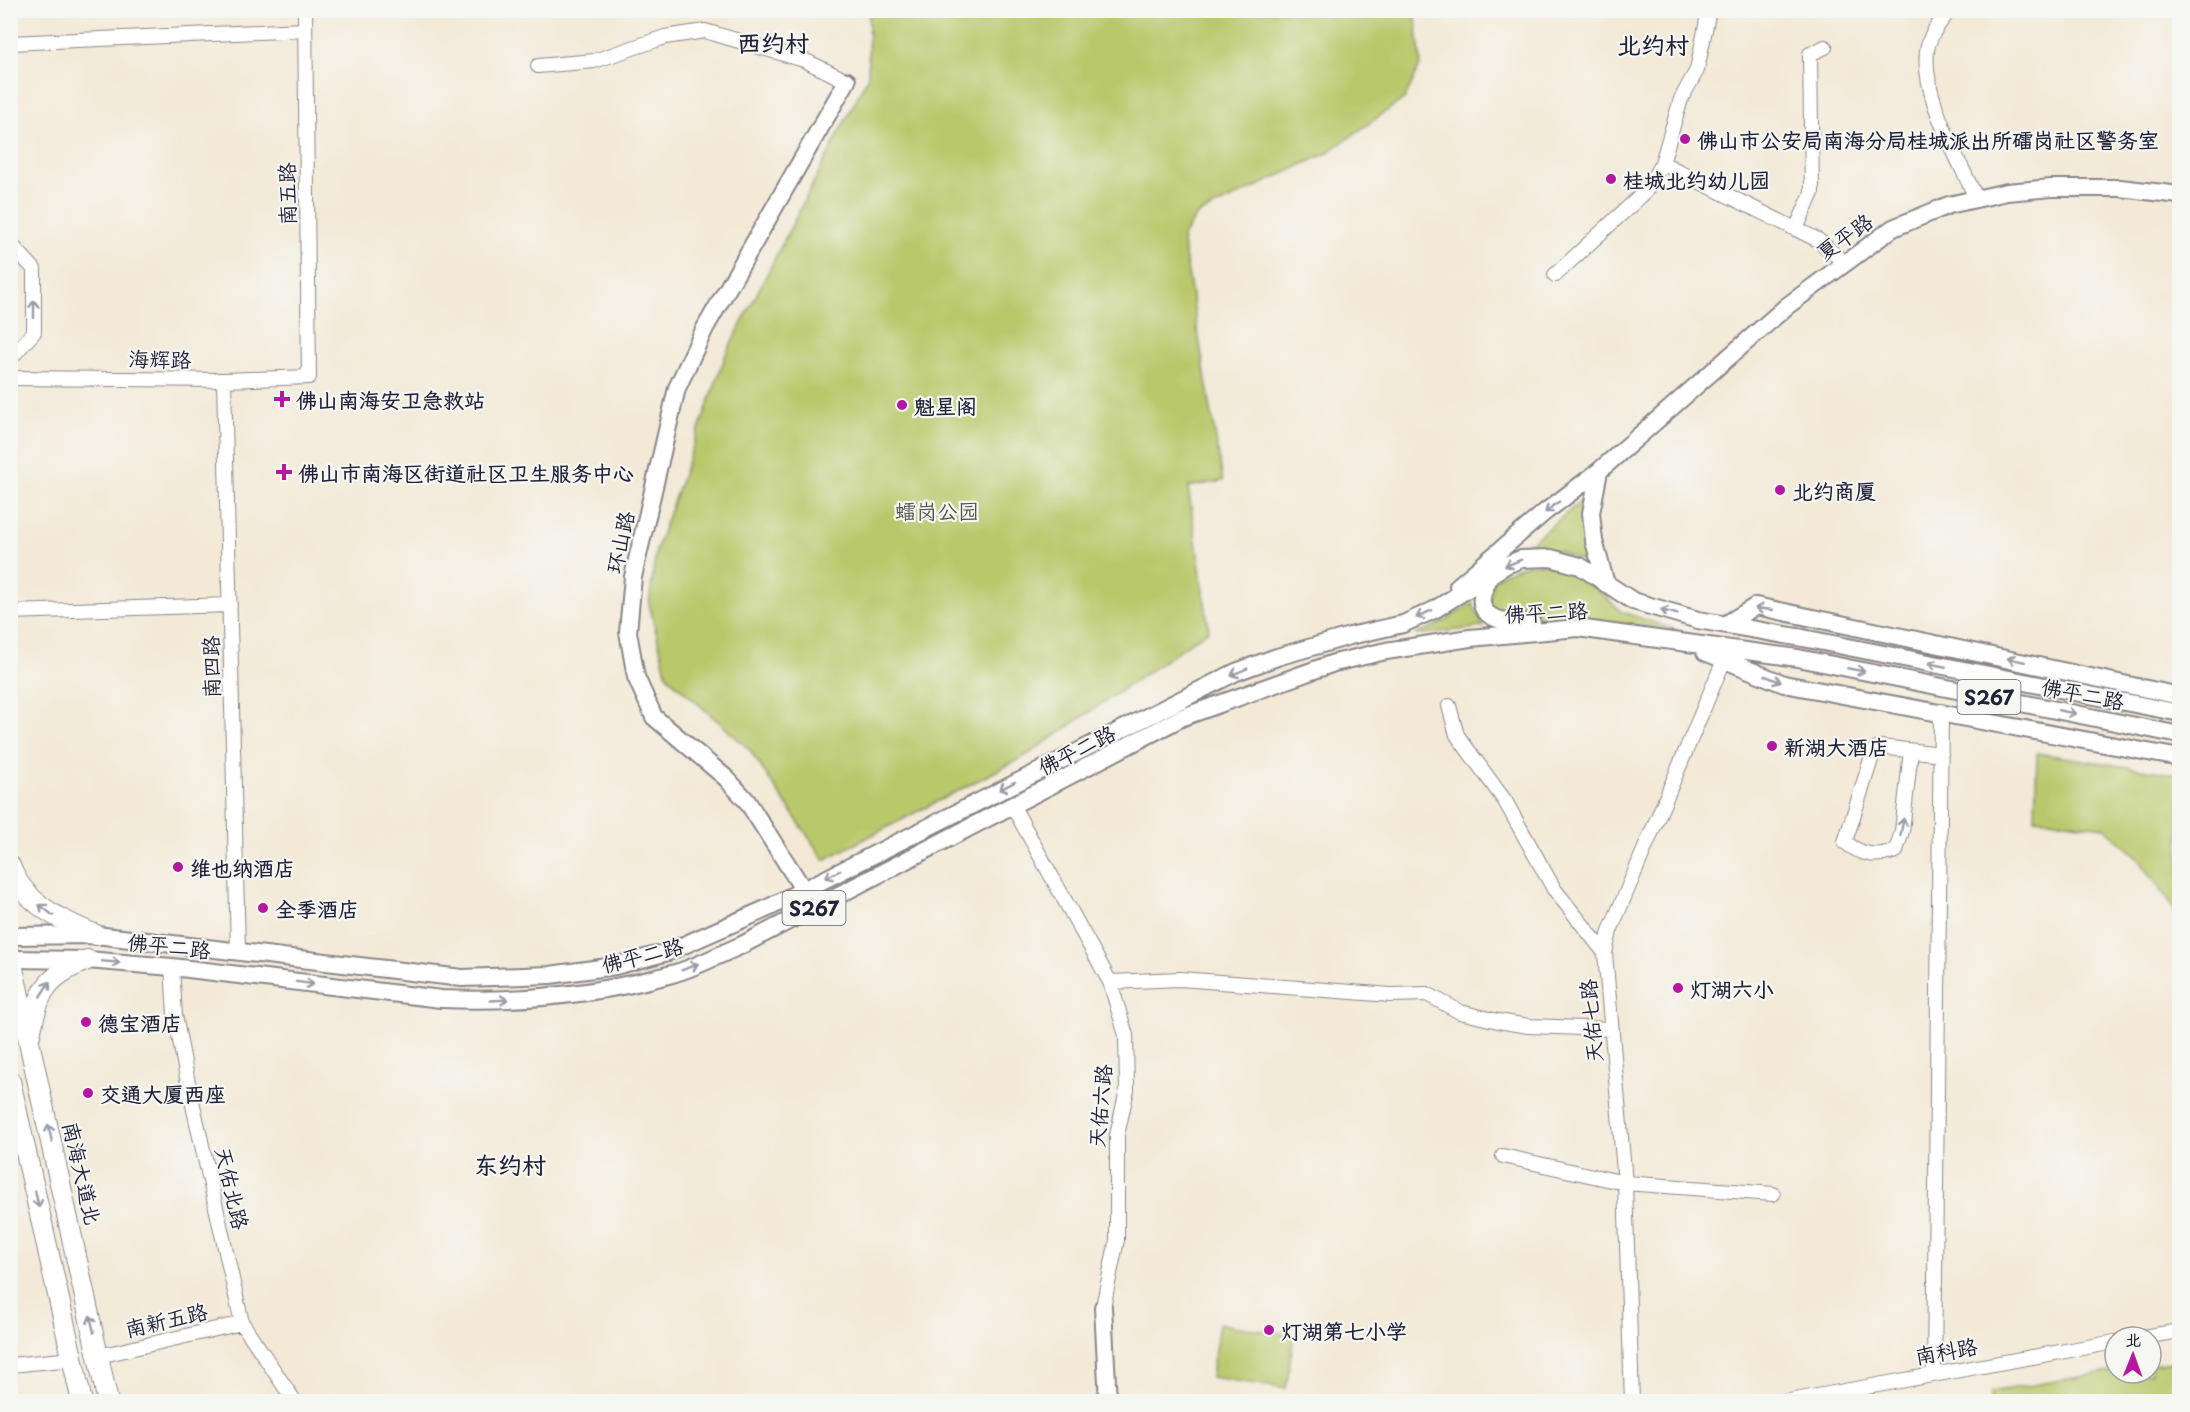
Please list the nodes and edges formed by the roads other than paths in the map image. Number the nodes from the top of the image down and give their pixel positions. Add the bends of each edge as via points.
1 (305, 10) edge
2 (1709, 10) edge
3 (1950, 10) edge
4 (305, 30) junction
5 (10, 43) edge
6 (1825, 46) dead end
7 (538, 66) dead end
8 (847, 81) joint
9 (1662, 163) junction
10 (2180, 195) edge
11 (1976, 198) junction
12 (1796, 229) junction
13 (10, 243) edge
14 (1845, 263) junction
15 (1555, 276) dead end
16 (10, 359) edge
17 (309, 377) joint
18 (10, 378) edge
19 (224, 380) junction
20 (1599, 471) junction
21 (1493, 574) junction
22 (1606, 584) junction
23 (1458, 594) junction
24 (230, 605) junction
25 (10, 612) edge
26 (1810, 616) junction
27 (1726, 624) junction
28 (1578, 628) junction
29 (1776, 633) junction
30 (1908, 637) junction
31 (1803, 638) junction
32 (1680, 642) junction
33 (1724, 660) junction
34 (2156, 690) junction
35 (2180, 696) edge
36 (2180, 703) edge
37 (1449, 706) dead end
38 (1941, 711) junction
39 (2180, 713) edge
40 (2180, 736) edge
41 (1911, 751) junction
42 (2140, 751) junction
43 (1941, 754) junction
44 (2180, 758) edge
45 (1012, 805) junction
46 (10, 866) edge
47 (803, 889) junction
48 (96, 935) junction
49 (10, 936) edge
50 (238, 952) junction
51 (1605, 953) junction
52 (11, 958) edge
53 (87, 960) junction
54 (172, 967) junction
55 (1110, 982) junction
56 (1612, 1029) junction
57 (29, 1040) junction
58 (10, 1081) edge
59 (1503, 1156) dead end
60 (1625, 1183) junction
61 (1773, 1194) dead end
62 (1103, 1307) joint
63 (242, 1323) junction
64 (2180, 1330) edge
65 (2163, 1333) edge
66 (2103, 1344) edge
67 (99, 1356) junction
68 (72, 1359) junction
69 (10, 1365) edge
70 (1934, 1373) junction
71 (82, 1401) edge
72 (108, 1401) edge
73 (295, 1401) edge
74 (1108, 1401) edge
75 (1632, 1401) edge
76 (1784, 1401) edge

1 - 4 street, 南五路
2 - 9 street via 1697,70 1681,99
3 - 11 street via 1935,28 1928,47 1929,77 1935,108
4 - 5 street
4 - 17 street, 南五路
6 - 12 street via 1810,54 1812,194
7 - 8 street via 594,61 665,37 705,31 804,60
8 - 47 main road, 环山路 via 705,328 677,388 633,577 628,632 636,677 654,717 747,801
9 - 12 street
9 - 15 street via 1646,192
10 - 11 main road, 夏平路 via 2120,188 2074,188 2031,189
11 - 14 main road, 夏平路 via 1893,228
12 - 14 street via 1818,240
16 -> 13 street via 34,332 34,269
14 - 20 main road, 夏平路 via 1787,306
17 - 19 street, 海辉路
18 - 19 street, 海辉路
19 - 24 street, 南四路
20 - 22 main road via 1591,513
20 -> 23 main road, 夏平路 via 1459,584
22 -> 21 main road, 佛平二路 via 1580,566 1551,558 1521,559
21 - 23 main road, 佛平二路
21 - 28 main road via 1483,589 1482,606 1486,614 1506,623 1563,622
27 -> 22 main road, 佛平二路 / S267 via 1650,607
23 -> 47 main road, 佛平二路 via 1403,624 1329,642 1236,672
24 - 25 street
24 - 50 street, 南四路
26 -> 27 main road via 1756,606
26 - 29 main road
26 - 30 main road
27 - 29 main road, 佛平二路 / S267
28 - 32 main road, 佛平二路 / S267
28 - 45 main road, 佛平二路 / S267 via 1470,638 1334,663 1183,717
29 - 31 main road, 佛平二路 / S267
30 - 31 main road
34 -> 30 main road
39 -> 31 main road, 佛平二路 / S267
32 - 33 main road
32 -> 40 main road, 佛平二路 / S267 via 1798,658
33 -> 38 main road via 1784,684
33 - 51 street, 天佑七路 via 1610,931
34 - 35 main road
34 - 36 main road
37 - 51 street via 1457,735 1505,801 1554,889
38 - 42 main road
38 - 43 street
40 - 42 main road via 2172,747
41 -> 41 street via 1881,747 1874,750 1845,842 1859,853 1880,855 1896,851
41 - 43 street
42 - 44 main road
43 - 70 street
54 -> 45 main road, 佛平二路 / S267 via 441,999 551,997 622,985 673,974 740,946
45 - 55 street, 天佑六路
48 -> 46 highway via 58,919 40,906
47 - 50 main road, 佛平二路 via 668,952 615,966 550,975 462,978
48 - 49 main road, 佛平二路
48 - 50 main road, 佛平二路
51 - 56 street, 天佑七路
52 - 53 main road, 佛平二路 / S267
52 - 57 highway, 南海大道北
53 -> 54 main road, 佛平二路 / S267
57 -> 53 highway via 42,990 66,968
54 - 63 street, 天佑北路 via 175,1015 188,1083
55 - 56 street via 1204,980 1391,995 1427,994 1460,1012 1498,1021
55 - 62 street, 天佑六路 via 1126,1035 1127,1090 1117,1135 1117,1240
56 - 60 street, 天佑七路
67 -> 57 highway, 南海大道北
58 -> 68 highway
59 - 60 street
60 - 61 street
60 - 75 street, 天佑七路
62 - 74 main road, 天佑六路
63 - 67 street, 南新五路
63 - 73 street, 天佑北路
64 - 65 street
66 - 70 street, 南科路
67 - 72 highway, 南海大道北
68 - 69 street
68 - 71 highway
70 - 76 street, 南科路

